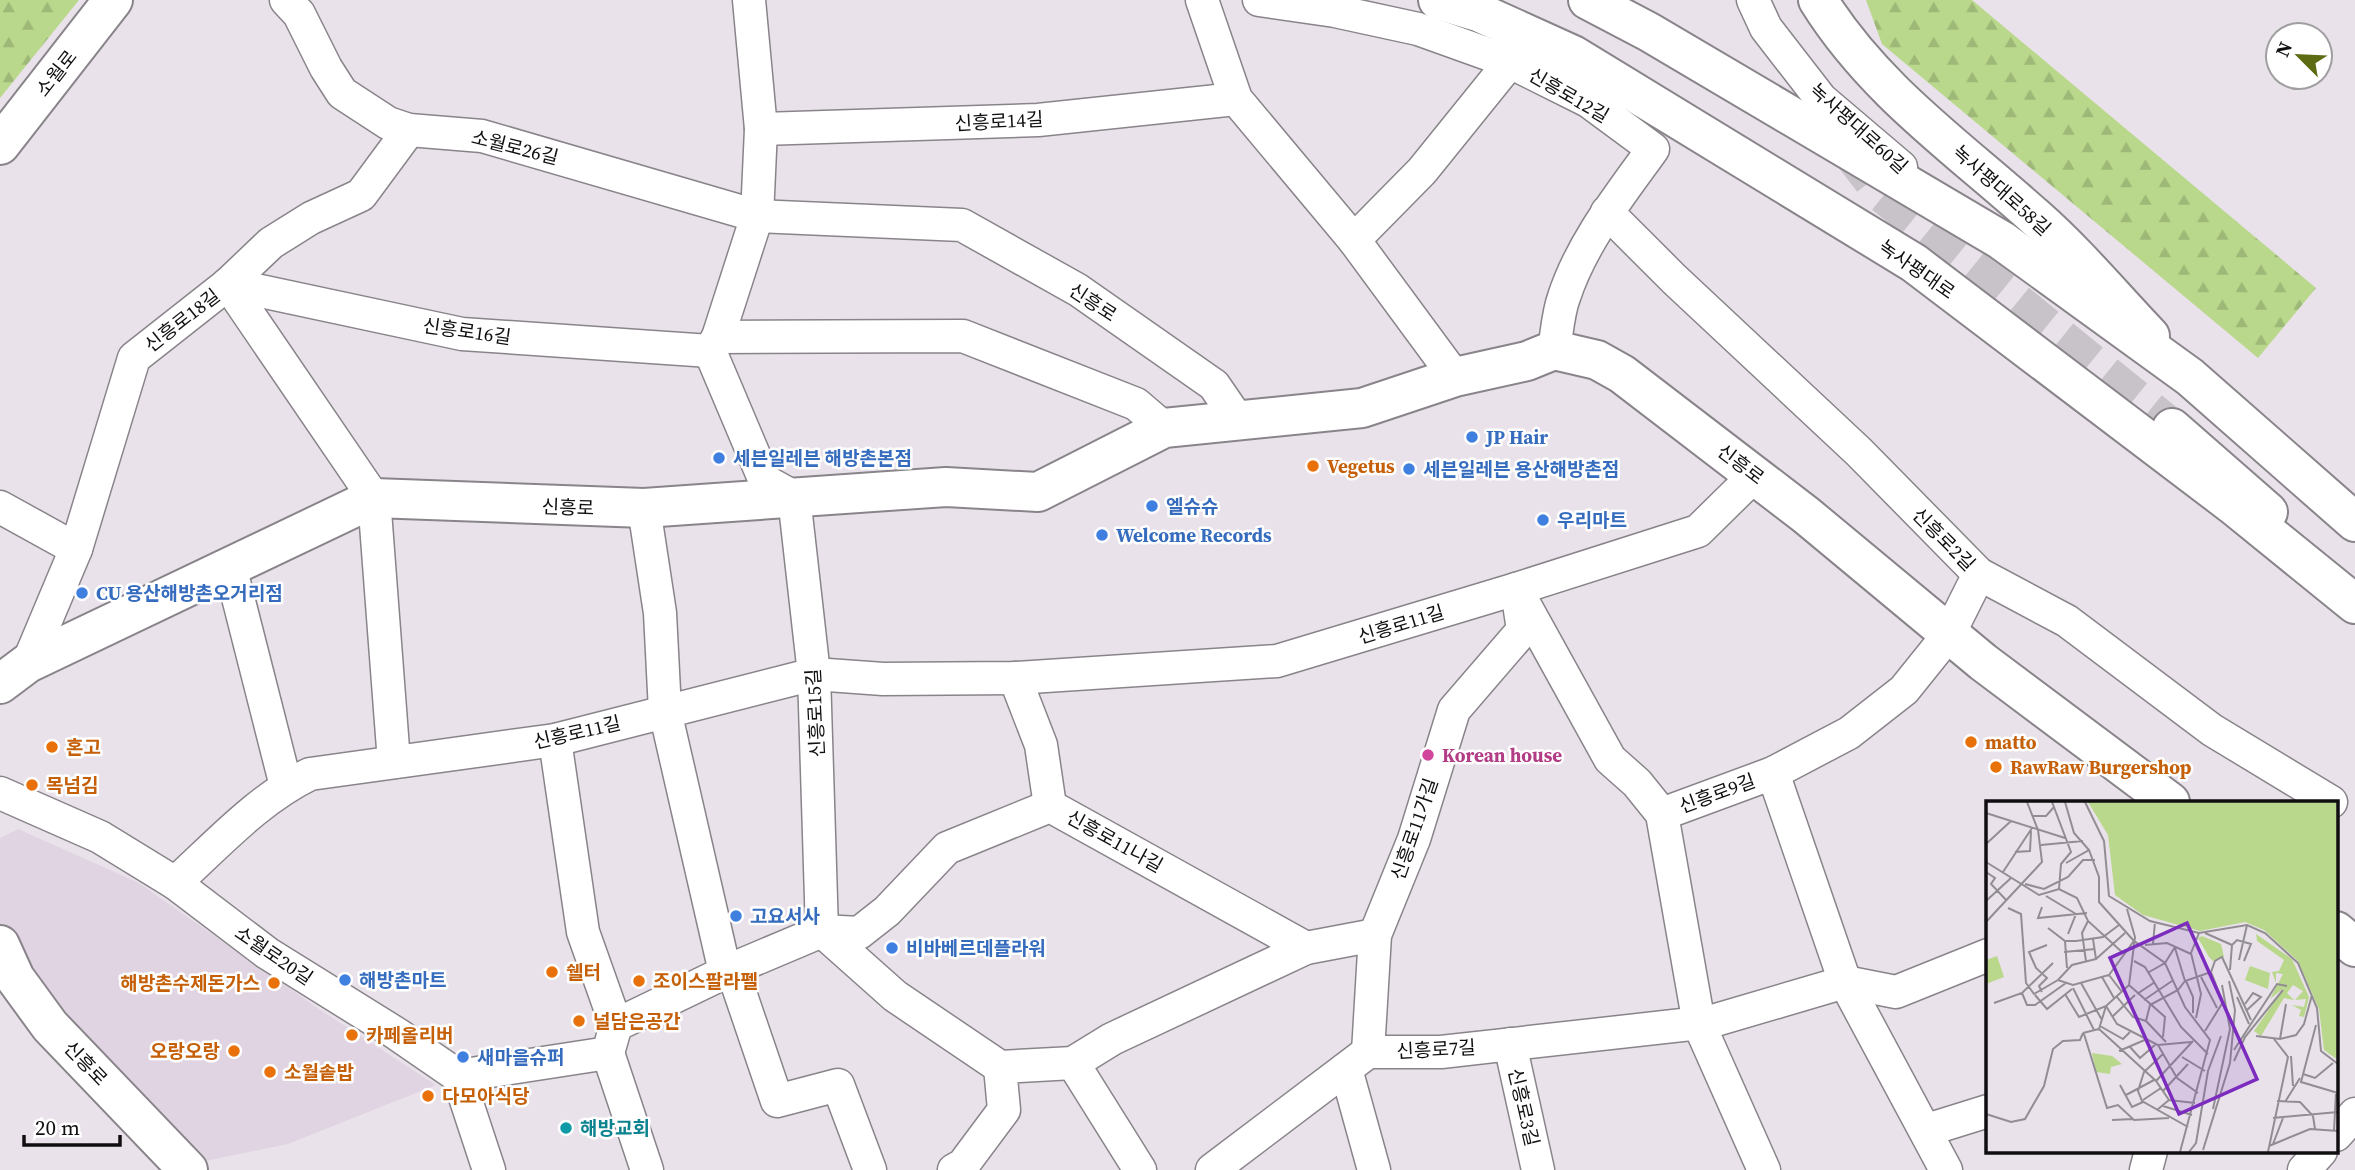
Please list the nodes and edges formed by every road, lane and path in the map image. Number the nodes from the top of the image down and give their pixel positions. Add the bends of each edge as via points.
1 (113, 0) edge
2 (286, 0) edge
3 (749, 0) edge
4 (1202, 0) edge
5 (1259, 0) edge
6 (1438, 0) edge
7 (1588, 0) edge
8 (1753, 0) edge
9 (1818, 0) edge
10 (1510, 62) junction
11 (1236, 99) junction
12 (761, 129) junction
13 (409, 130) junction
14 (0, 145) edge
15 (1953, 211) junction
16 (1607, 212) junction
17 (757, 216) junction
18 (1354, 240) junction
19 (228, 284) junction
20 (714, 344) junction
21 (1554, 350) junction
22 (1455, 377) junction
23 (2190, 377) junction
24 (1238, 419) junction
25 (1164, 428) junction
26 (2172, 428) tunnel mouth
27 (1755, 475) junction
28 (794, 497) junction
29 (374, 498) junction
30 (0, 507) edge
31 (644, 508) junction
32 (2355, 522) edge
33 (76, 549) junction
34 (230, 566) junction
35 (1979, 574) junction
36 (2355, 588) edge
37 (1516, 589) junction
38 (2355, 604) edge
39 (1949, 634) junction
40 (14, 673) edge
41 (814, 674) junction
42 (1015, 678) junction
43 (665, 711) junction
44 (555, 740) junction
45 (394, 762) junction
46 (1773, 773) junction
47 (286, 786) junction
48 (0, 793) edge
49 (2167, 801) edge
50 (2328, 801) edge
51 (1051, 806) junction
52 (2338, 806) edge
53 (1662, 814) junction
54 (2355, 817) edge
55 (175, 883) junction
56 (822, 931) junction
57 (2338, 933) edge
58 (1375, 935) junction
59 (2355, 947) edge
60 (1306, 948) junction
61 (1986, 955) edge
62 (5, 970) edge
63 (728, 970) junction
64 (1845, 982) junction
65 (1699, 1024) junction
66 (612, 1039) junction
67 (1510, 1044) junction
68 (1357, 1060) junction
69 (1073, 1063) junction
70 (1000, 1067) junction
71 (458, 1076) junction
72 (1986, 1111) edge
73 (2355, 1114) edge
74 (1927, 1130) junction
75 (2338, 1133) edge
76 (2151, 1152) edge
77 (2320, 1152) edge
78 (1227, 1165) edge
79 (961, 1168) edge
80 (188, 1170) edge
81 (489, 1170) edge
82 (647, 1170) edge
83 (870, 1170) edge
84 (1140, 1170) edge
85 (1374, 1170) edge
86 (1538, 1170) edge
87 (1764, 1170) edge
88 (1946, 1170) edge
89 (2146, 1170) edge
90 (2304, 1170) edge

1 - 14 main road, 소월로
2 - 13 street, 소월로26길 via 299,14 342,93
3 - 12 street
4 - 11 street
5 - 10 street, 신흥로12길 via 1418,29
6 - 38 main road, 녹사평대로 via 1478,12 1573,55 1914,263 2233,505
7 - 15 main road
8 - 15 street, 녹사평대로60길 via 1766,28 1821,99
9 - 23 main road, 녹사평대로58길 via 1890,91 2038,219
10 - 16 street, 신흥로12길 via 1588,101 1653,149
10 - 18 street via 1422,171
11 - 12 street, 신흥로14길 via 1038,120
11 - 18 street
12 - 17 street
13 - 17 street, 소월로26길 via 482,136
13 - 19 street, 신흥로18길 via 361,195 271,243
15 - 23 main road via 2001,240
16 - 21 street, 신흥로12길 via 1563,298
16 - 35 street, 신흥로2길 via 1859,452
17 - 20 street
17 - 24 street, 신흥로 via 962,225 1078,290 1214,385
18 - 22 street
19 - 20 street, 신흥로16길 via 462,334
19 - 29 street
19 - 33 street, 신흥로18길 via 134,358
20 - 25 street via 963,337 1136,404
20 - 28 street via 765,481
21 - 22 main road, 신흥로 via 1527,361
21 - 27 main road, 신흥로 via 1597,360 1622,374
22 - 24 main road, 신흥로 via 1362,408
23 - 32 main road
24 - 25 main road, 신흥로
25 - 28 main road, 신흥로 via 1038,492 946,487
26 - 36 main road
27 - 37 street, 신흥로11길 via 1698,531
27 - 39 main road, 신흥로
28 - 31 main road, 신흥로
28 - 41 street, 신흥로15길
29 - 31 main road, 신흥로
29 - 34 main road, 신흥로
29 - 45 street
30 - 33 street
31 - 43 street via 660,613
33 - 40 street, 신흥로18길
34 - 40 main road, 신흥로
34 - 47 street
35 - 39 street, 신흥로9길
35 - 50 street, 신흥로2길 via 2067,621 2212,730
37 - 42 street, 신흥로11길 via 1277,661
37 - 53 street, 신흥로9길 via 1610,760
37 - 58 street, 신흥로11가길 via 1523,630 1454,710 1414,839
39 - 46 street, 신흥로9길 via 1904,690 1849,733
39 - 49 main road, 신흥로
41 - 42 street, 신흥로11길 via 883,679
41 - 43 street, 신흥로11길
41 - 56 street, 신흥로15길
42 - 51 street via 1041,745
43 - 44 street, 신흥로11길
43 - 63 street
44 - 45 street, 신흥로11길
44 - 66 street via 583,932
45 - 47 street, 신흥로11길 via 310,774
46 - 53 street, 신흥로9길
46 - 64 street
47 - 55 street, 신흥로11길
48 - 55 street, 소월로20길 via 100,837
51 - 56 street, 신흥로11나길 via 947,848 887,911 859,933
51 - 60 street, 신흥로11나길
52 - 54 street
53 - 65 street
55 - 71 street, 소월로20길 via 267,953
56 - 63 street
56 - 70 street via 895,996
57 - 59 main road
58 - 60 street
58 - 68 street, 신흥로11가길
60 - 69 street via 1112,1039
61 - 64 street, 신흥로7길 via 1896,992
62 - 80 main road, 신흥로 via 50,1026
63 - 66 street
63 - 83 street via 777,1101 838,1085
64 - 65 street, 신흥로7길
64 - 74 street
65 - 67 street, 신흥로7길
65 - 87 street
66 - 71 street
66 - 82 street
67 - 68 street, 신흥로7길
67 - 86 street, 신흥로3길
68 - 78 street
68 - 85 street, 신흥로11가길
69 - 70 street
69 - 84 street
70 - 79 street via 1004,1110
71 - 81 street
72 - 74 street
73 - 75 street
74 - 88 street
76 - 89 street
77 - 90 street

